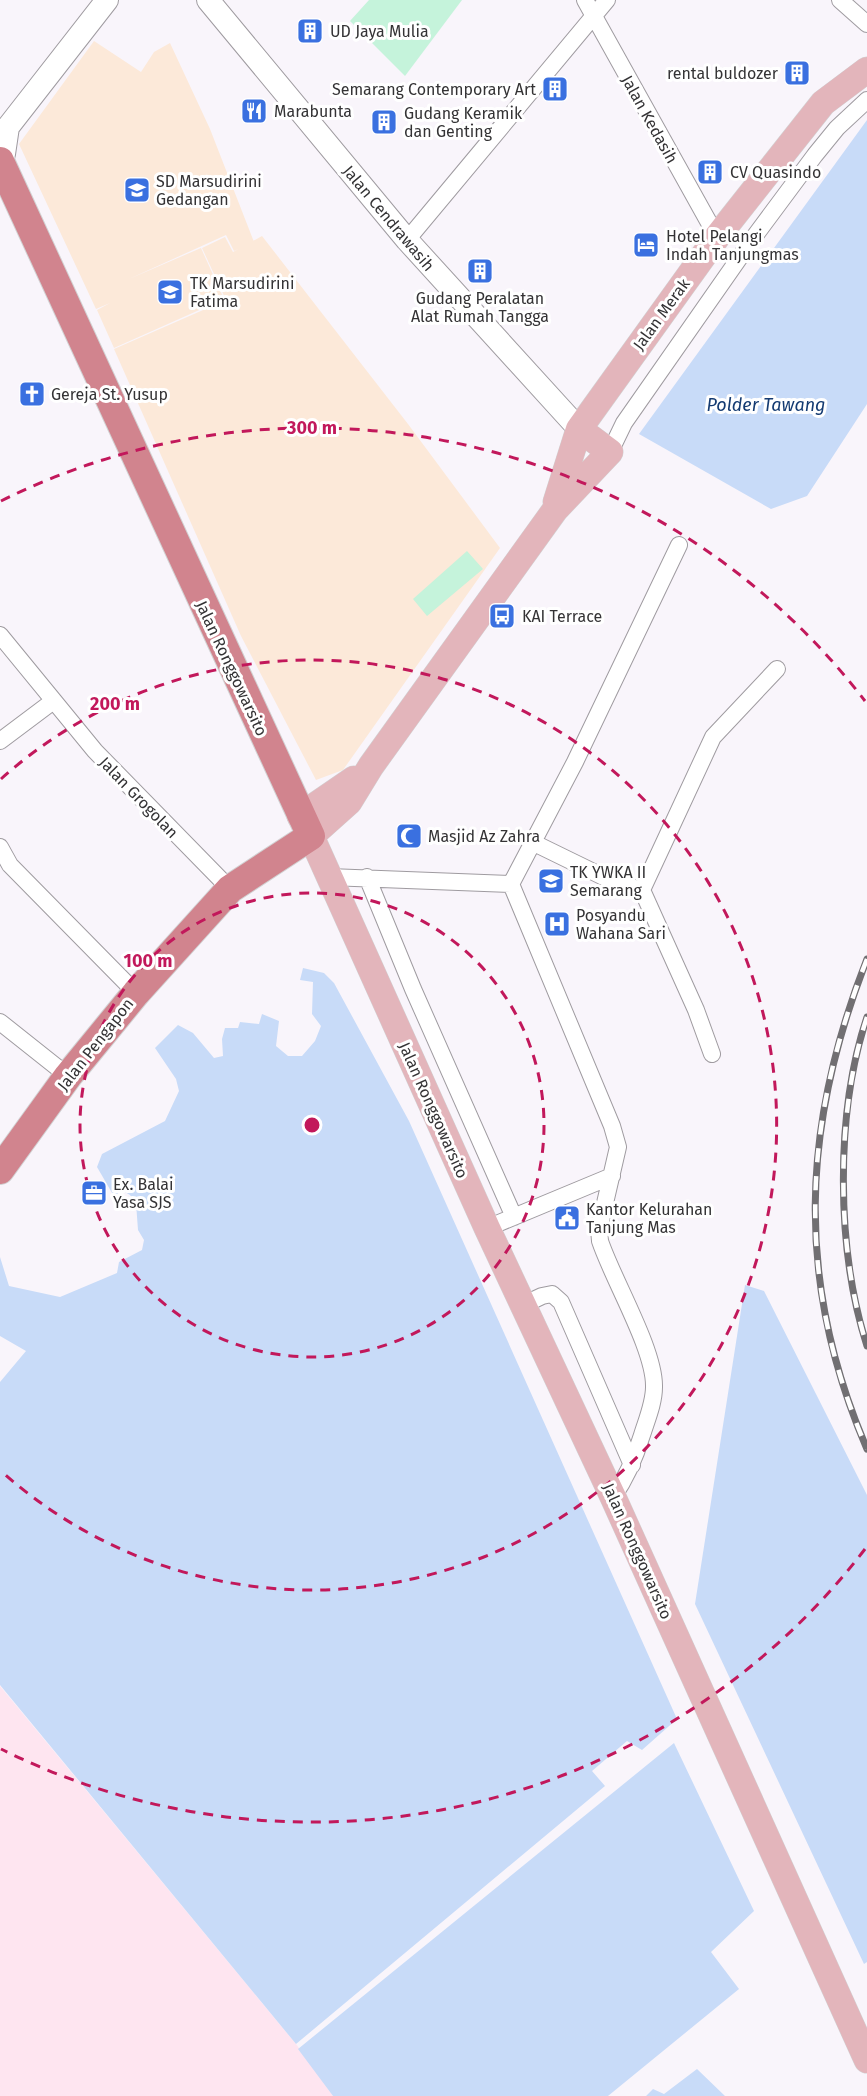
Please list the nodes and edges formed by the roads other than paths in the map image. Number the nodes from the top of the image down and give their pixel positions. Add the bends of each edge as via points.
1 (107, 0) edge
2 (208, 0) edge
3 (585, 0) edge
4 (607, 0) edge
5 (840, 0) edge
6 (593, 17) junction
7 (867, 24) edge
8 (867, 70) edge
9 (867, 100) edge
10 (0, 160) edge
11 (717, 237) junction
12 (407, 240) junction
13 (595, 441) junction
14 (555, 510) junction
15 (679, 545) dead end
16 (0, 635) edge
17 (777, 669) dead end
18 (52, 702) junction
19 (1, 737) edge
20 (306, 826) junction
21 (534, 843) junction
22 (0, 847) edge
23 (5, 866) edge
24 (329, 877) junction
25 (367, 877) junction
26 (511, 884) junction
27 (230, 889) junction
28 (642, 890) junction
29 (136, 993) junction
30 (0, 1022) edge
31 (712, 1054) dead end
32 (68, 1076) junction
33 (0, 1170) edge
34 (612, 1176) junction
35 (514, 1217) junction
36 (487, 1228) junction
37 (523, 1305) junction
38 (632, 1465) junction
39 (613, 1497) junction
40 (867, 2060) edge

1 - 10 main road via 8,127
2 - 12 main road, Jalan Cendrawasih
3 - 6 street, Jalan Kedasih
4 - 6 street
5 - 7 street
6 - 11 street, Jalan Kedasih
6 - 12 street
8 - 11 main road, Jalan Merak via 823,103
9 - 13 street via 837,128 802,173 624,423
10 - 20 highway, Jalan Ronggowarsito
11 - 13 main road, Jalan Merak
12 - 13 main road, Jalan Cendrawasih
13 - 14 main road
13 - 14 main road via 567,473 557,493
14 - 20 main road via 371,766 332,797
15 - 21 street
16 - 18 street, Jalan Grogolan via 42,684
17 - 28 street via 713,737
18 - 19 street
18 - 27 street, Jalan Grogolan
20 - 24 main road, Jalan Ronggowarsito
20 - 27 highway, Jalan Pengapon
21 - 26 street
21 - 28 street via 616,884
22 - 23 street
23 - 29 street
24 - 25 street
24 - 36 main road, Jalan Ronggowarsito
25 - 26 street
25 - 35 street
26 - 34 street via 612,1126 618,1147
27 - 29 highway, Jalan Pengapon
28 - 31 street
29 - 32 highway, Jalan Pengapon
30 - 32 street
32 - 33 highway, Jalan Pengapon
34 - 35 street
34 - 38 street via 599,1229 600,1241 654,1374 652,1403
35 - 36 street
36 - 37 main road, Jalan Ronggowarsito
37 - 38 street via 552,1294 561,1302
37 - 39 main road, Jalan Ronggowarsito
38 - 39 street
39 - 40 main road, Jalan Ronggowarsito

